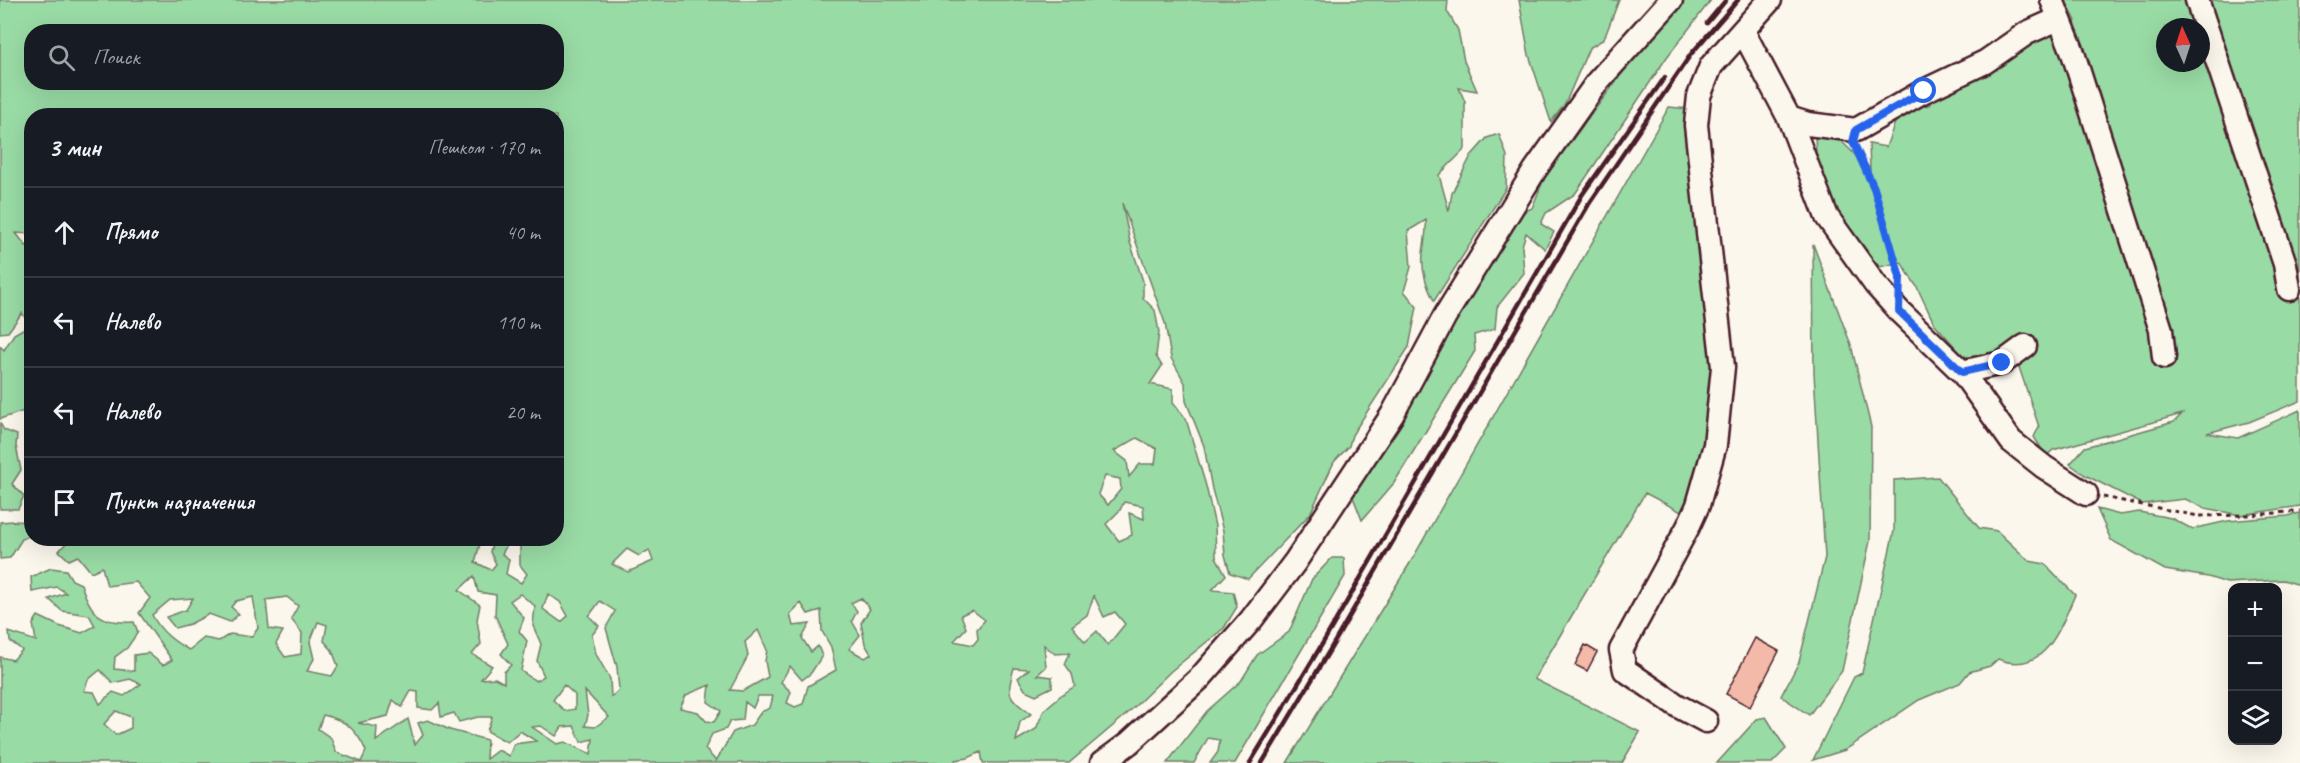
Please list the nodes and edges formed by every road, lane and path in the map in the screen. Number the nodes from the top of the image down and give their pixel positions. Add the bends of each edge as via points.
1 (1671, 0) edge
2 (1770, 0) edge
3 (2197, 0) edge
4 (2055, 10) edge
5 (1743, 32) junction
6 (1789, 118) junction
7 (1856, 130) junction
8 (2289, 289) dead end
9 (1899, 311) junction
10 (2025, 346) dead end
11 (2163, 357) dead end
12 (1962, 372) junction
13 (2086, 494) joint
14 (2300, 511) edge
15 (1706, 721) dead end
16 (1102, 763) edge

1 - 16 lane via 1598,81 1535,170 1445,315 1392,415 1295,562 1200,678
2 - 5 lane
3 - 8 lane via 2285,264
4 - 7 lane via 1985,62
4 - 11 lane via 2072,50 2162,330
5 - 6 lane
5 - 15 lane via 1711,66 1699,96 1696,125 1723,367 1715,445 1688,527 1621,650 1625,670
6 - 7 lane
6 - 9 lane via 1827,217
7 - 9 path via 1853,142 1874,188 1900,277
9 - 12 lane
10 - 12 lane via 2002,363
12 - 13 lane via 2011,441
13 - 14 path via 2198,516

